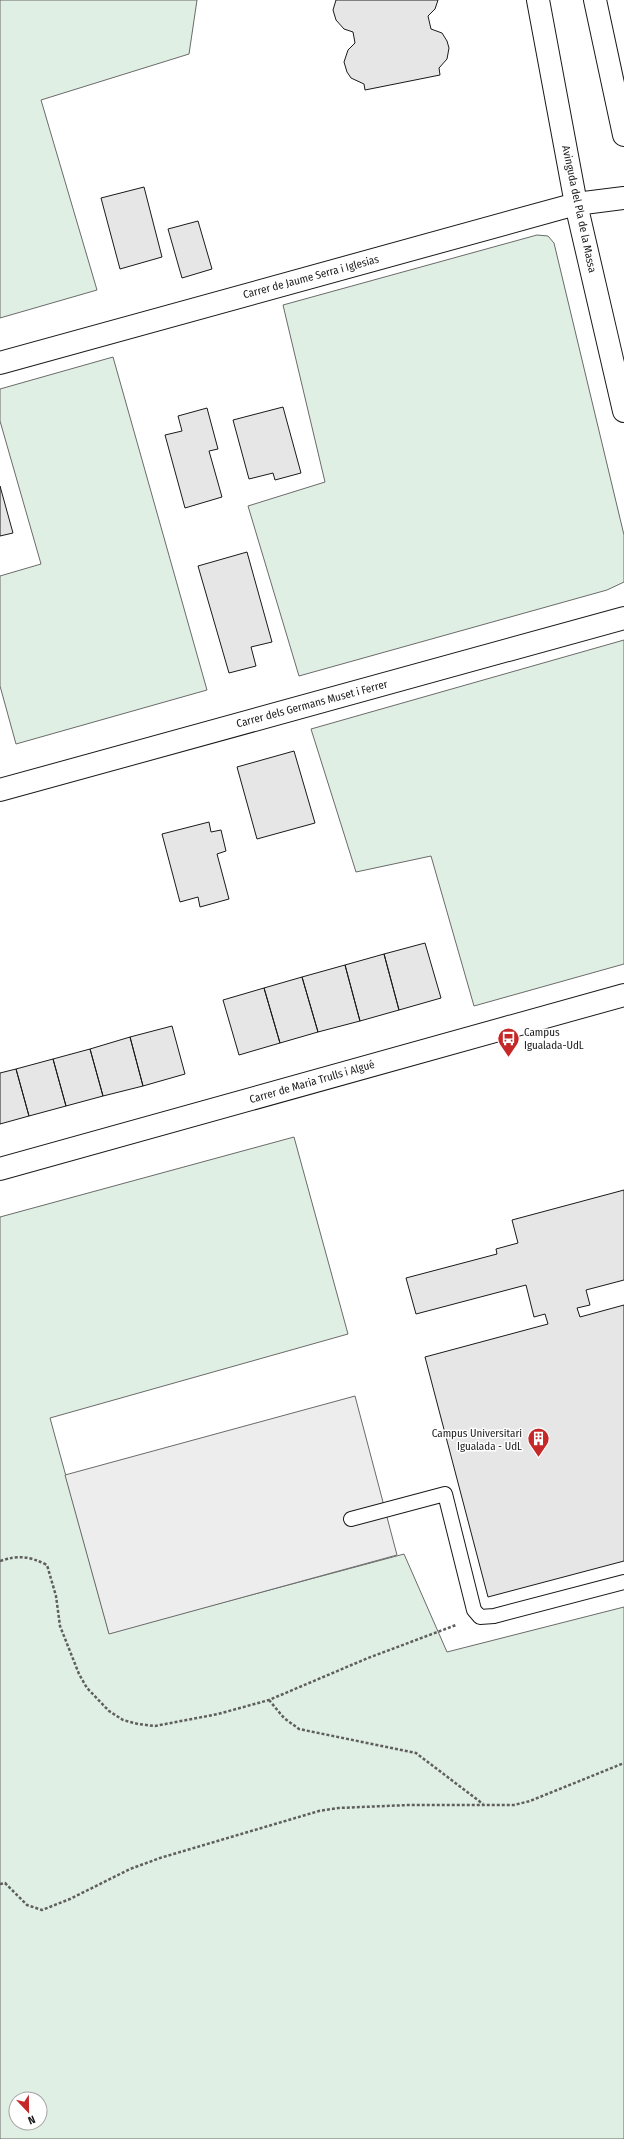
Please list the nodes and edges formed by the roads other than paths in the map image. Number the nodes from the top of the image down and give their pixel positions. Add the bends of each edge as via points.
1 (595, 0) edge
2 (537, 2) edge
3 (624, 134) edge
4 (624, 198) edge
5 (576, 204) junction
6 (0, 363) edge
7 (624, 411) edge
8 (624, 618) edge
9 (0, 790) edge
10 (624, 996) edge
11 (0, 1169) edge
12 (351, 1519) dead end
13 (624, 1582) edge

1 - 3 street
2 - 5 street, Avinguda del Pla de la Massa
4 - 5 street, Carrer de Jaume Serra i Iglesias
5 - 6 street, Carrer de Jaume Serra i Iglesias
5 - 7 street, Avinguda del Pla de la Massa
8 - 9 street, Carrer dels Germans Muset i Ferrer
10 - 11 street, Carrer de Maria Trulls i Algué
12 - 13 lane via 445,1494 474,1610 480,1617 494,1616

